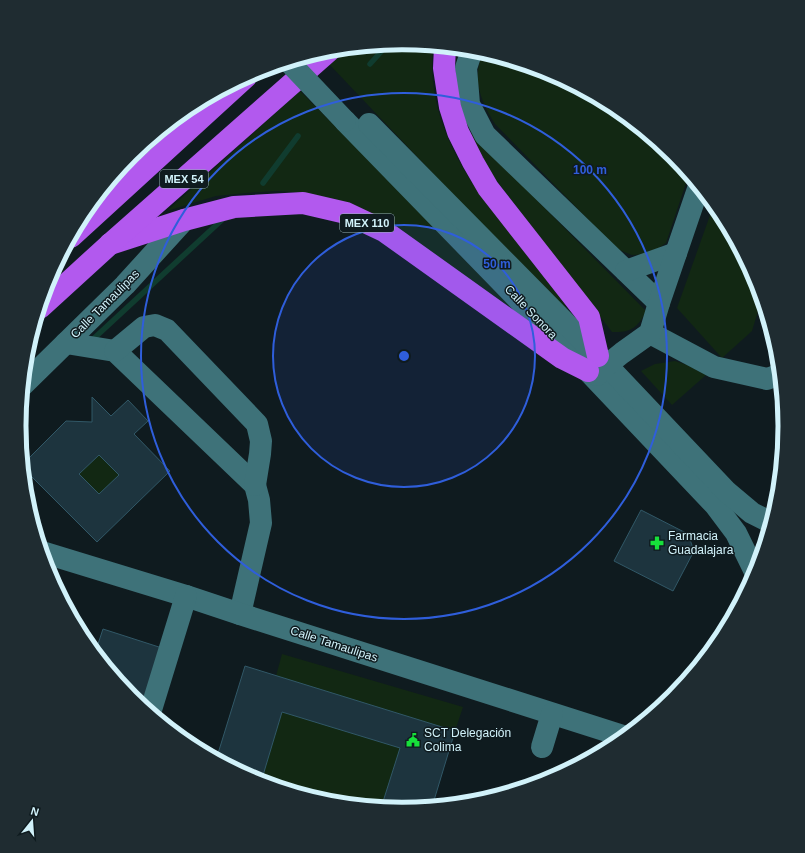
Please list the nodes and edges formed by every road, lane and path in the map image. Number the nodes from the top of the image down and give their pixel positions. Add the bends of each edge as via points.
1 (445, 52) edge
2 (470, 56) edge
3 (319, 59) edge
4 (308, 62) edge
5 (294, 66) edge
6 (229, 92) edge
7 (351, 115) junction
8 (697, 192) edge
9 (184, 220) junction
10 (84, 225) edge
11 (110, 244) junction
12 (676, 253) junction
13 (626, 271) junction
14 (48, 301) edge
15 (659, 303) junction
16 (650, 333) junction
17 (66, 343) junction
18 (115, 352) junction
19 (597, 368) junction
20 (776, 376) edge
21 (29, 379) edge
22 (255, 485) junction
23 (767, 520) edge
24 (48, 554) edge
25 (752, 566) edge
26 (186, 596) junction
27 (240, 614) junction
28 (152, 708) edge
29 (552, 714) junction
30 (619, 735) edge
31 (542, 747) dead end

1 - 19 highway via 444,68 450,107 461,138 488,188 589,317
2 - 13 street via 466,68 469,104 485,135
3 - 11 highway, MEX 54
4 - 7 street, Calle Sonora
5 - 7 street, Calle Sonora, bridge
6 - 10 highway, MEX 54
7 - 19 street, Calle Sonora
8 - 12 street
9 - 11 highway, MEX 110
9 - 17 street, Calle Tamaulipas via 125,285
9 - 19 highway, MEX 110 via 234,207 302,203 346,213 384,231 562,358
11 - 14 highway, MEX 54
12 - 13 street
12 - 15 street
13 - 15 street
15 - 16 street
16 - 19 street
16 - 20 street via 714,367 767,379
17 - 18 street
17 - 21 street, Calle Tamaulipas
18 - 22 street
18 - 22 street via 144,327 155,325 167,330 257,424 261,441
19 - 23 street, Calle Sonora via 727,492 752,513
19 - 25 street, Calle Sonora via 736,533
22 - 27 street via 259,500 260,523
24 - 26 street, Calle Tamaulipas
26 - 27 street, Calle Tamaulipas
26 - 28 street
27 - 29 street, Calle Tamaulipas
29 - 30 street, Calle Tamaulipas
29 - 31 street

